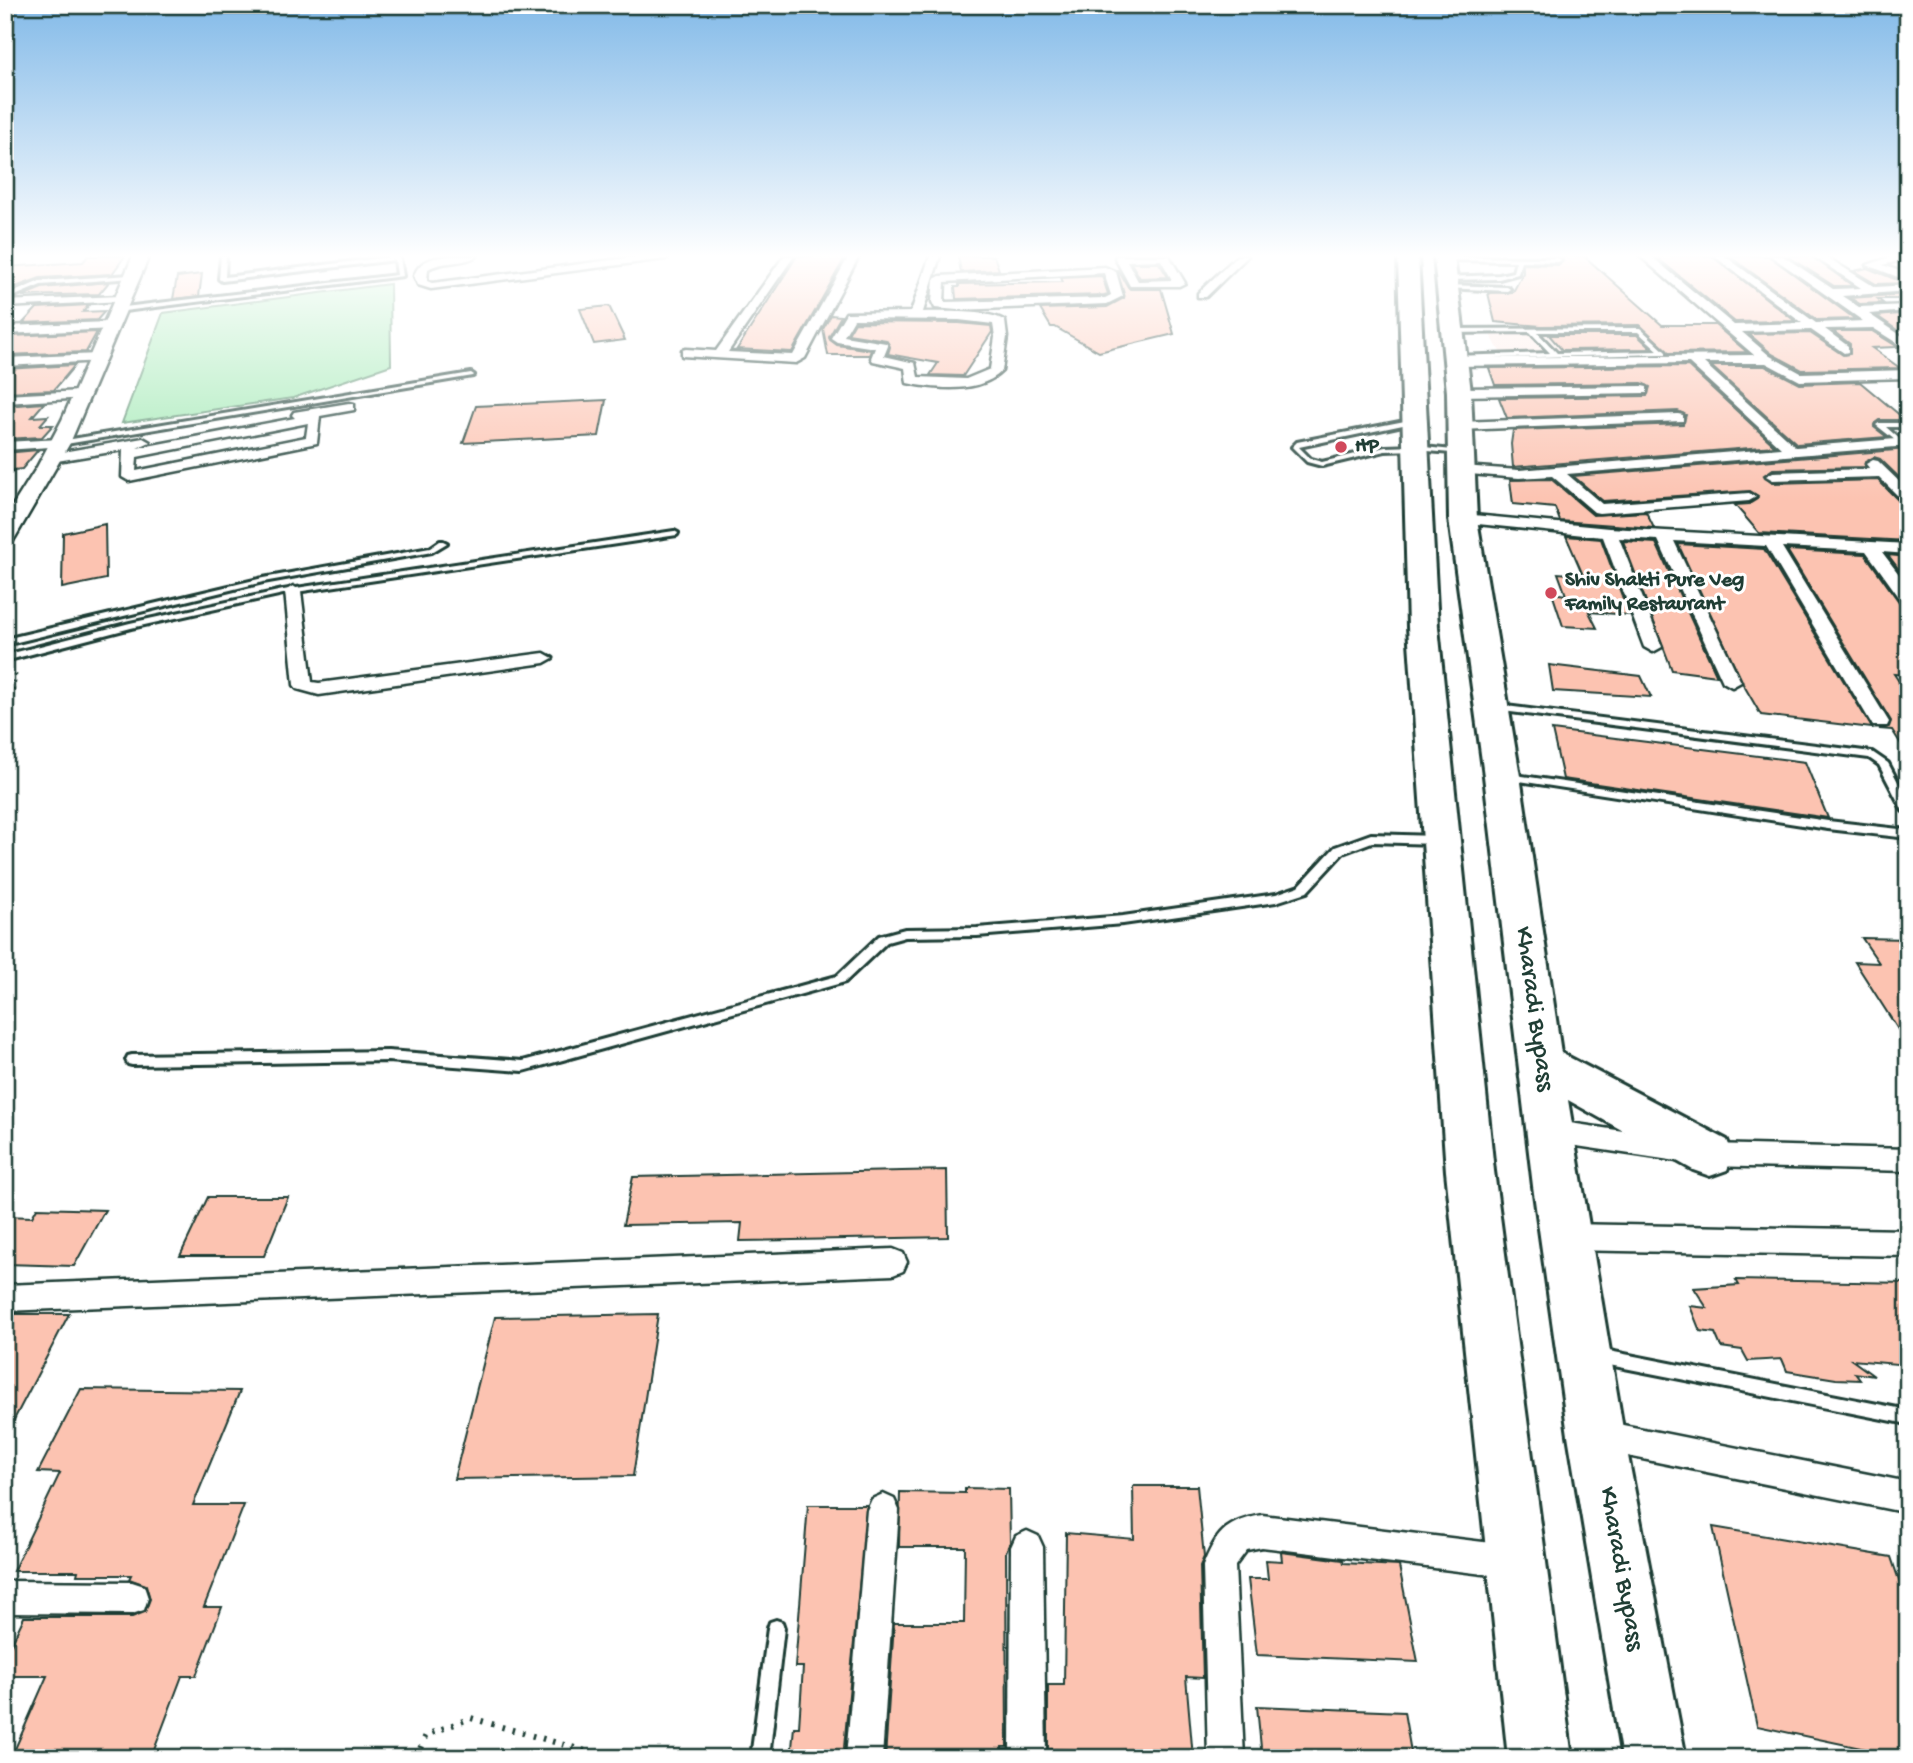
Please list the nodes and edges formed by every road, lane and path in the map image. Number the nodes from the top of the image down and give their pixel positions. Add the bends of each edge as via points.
1 (105, 338) edge
2 (731, 338) edge
3 (810, 338) edge
4 (839, 338) edge
5 (1002, 338) edge
6 (1428, 338) edge
7 (1448, 338) edge
8 (1524, 338) edge
9 (1539, 338) edge
10 (1649, 338) edge
11 (1741, 338) edge
12 (1829, 338) edge
13 (1844, 349) dead end
14 (686, 353) dead end
15 (719, 355) junction
16 (1555, 355) junction
17 (98, 358) junction
18 (1766, 359) junction
19 (1694, 361) junction
20 (5, 362) edge
21 (1908, 374) edge
22 (471, 375) dead end
23 (1642, 390) dead end
24 (81, 395) junction
25 (5, 399) edge
26 (1457, 399) junction
27 (349, 407) dead end
28 (1678, 418) dead end
29 (1415, 435) junction
30 (1905, 438) edge
31 (5, 446) edge
32 (1854, 446) junction
33 (130, 449) junction
34 (56, 450) junction
35 (1790, 450) junction
36 (1555, 471) junction
37 (1882, 473) junction
38 (1773, 476) dead end
39 (1749, 496) dead end
40 (1907, 497) edge
41 (1463, 519) junction
42 (674, 533) dead end
43 (1609, 533) junction
44 (5, 536) edge
45 (1664, 536) junction
46 (1771, 542) junction
47 (443, 543) dead end
48 (1872, 548) junction
49 (1908, 549) edge
50 (293, 591) junction
51 (1908, 598) edge
52 (5, 642) edge
53 (1653, 646) dead end
54 (18, 654) junction
55 (5, 658) edge
56 (544, 658) dead end
57 (1732, 682) dead end
58 (1491, 707) junction
59 (1880, 722) dead end
60 (5, 738) edge
61 (1502, 776) junction
62 (1908, 811) edge
63 (1908, 834) edge
64 (1441, 840) junction
65 (132, 1060) dead end
66 (1540, 1063) junction
67 (1549, 1131) junction
68 (1710, 1154) junction
69 (1908, 1160) edge
70 (1565, 1237) junction
71 (1908, 1243) edge
72 (893, 1262) dead end
73 (5, 1298) edge
74 (1583, 1353) junction
75 (1908, 1417) edge
76 (1596, 1435) junction
77 (1908, 1498) edge
78 (883, 1510) dead end
79 (1027, 1547) dead end
80 (1518, 1562) junction
81 (5, 1597) edge
82 (132, 1598) dead end
83 (776, 1628) dead end
84 (606, 1757) edge
85 (415, 1758) edge
86 (760, 1758) edge
87 (864, 1758) edge
88 (1028, 1758) edge
89 (1226, 1758) edge
90 (1540, 1758) edge
91 (1654, 1758) edge

1 - 17 street
2 - 15 street
3 - 15 street via 796,359
4 - 5 street via 882,346 877,358 911,366 912,380 962,384 981,381 996,371
6 - 29 highway
7 - 26 highway, Kharadi Bypass
8 - 26 lane
9 - 16 lane
10 - 16 lane via 1664,353
11 - 18 street
12 - 13 street
14 - 15 street
16 - 26 lane
17 - 20 street
17 - 24 street
18 - 19 street
18 - 21 street via 1800,377
19 - 26 street
19 - 35 street
22 - 34 lane
23 - 26 street
24 - 25 street
24 - 34 street
26 - 28 street
26 - 29 lane
26 - 36 street via 1519,474
26 - 41 highway, Kharadi Bypass
27 - 33 street
29 - 29 lane via 1385,449 1322,464 1309,461 1295,447
29 - 64 highway via 1423,627
30 - 32 street
31 - 34 street
32 - 35 street
32 - 37 street
33 - 33 street via 129,477 312,440 315,418
33 - 34 street
34 - 44 street
35 - 36 street
36 - 39 street via 1599,509
37 - 38 street
37 - 40 street
41 - 43 street
41 - 58 highway, Kharadi Bypass
42 - 50 lane
43 - 45 street
43 - 53 street
45 - 46 street
45 - 57 street
46 - 48 street
46 - 59 street
47 - 52 lane via 432,550 263,580
48 - 49 street
48 - 51 street
50 - 54 lane
50 - 56 street via 303,685 319,689
54 - 55 lane
54 - 60 path
58 - 61 highway, Kharadi Bypass
58 - 62 lane via 1872,755 1883,762
61 - 63 lane
61 - 66 highway, Kharadi Bypass
64 - 65 lane via 1371,838 1339,850 1303,889 1276,898 1123,920 905,933 883,939 841,979 523,1066 388,1056
64 - 80 highway via 1470,1171
66 - 67 highway, Kharadi Bypass
66 - 68 highway
67 - 68 street
67 - 70 highway, Kharadi Bypass
68 - 69 street
70 - 71 street
70 - 74 highway, Kharadi Bypass
72 - 73 street
74 - 75 lane
74 - 76 highway, Kharadi Bypass
76 - 77 street
76 - 91 highway, Kharadi Bypass
78 - 87 street
79 - 88 street
80 - 89 street via 1262,1531 1241,1535 1227,1545 1219,1566
80 - 90 highway
81 - 82 street
83 - 86 lane
84 - 85 path via 471,1718 426,1735

